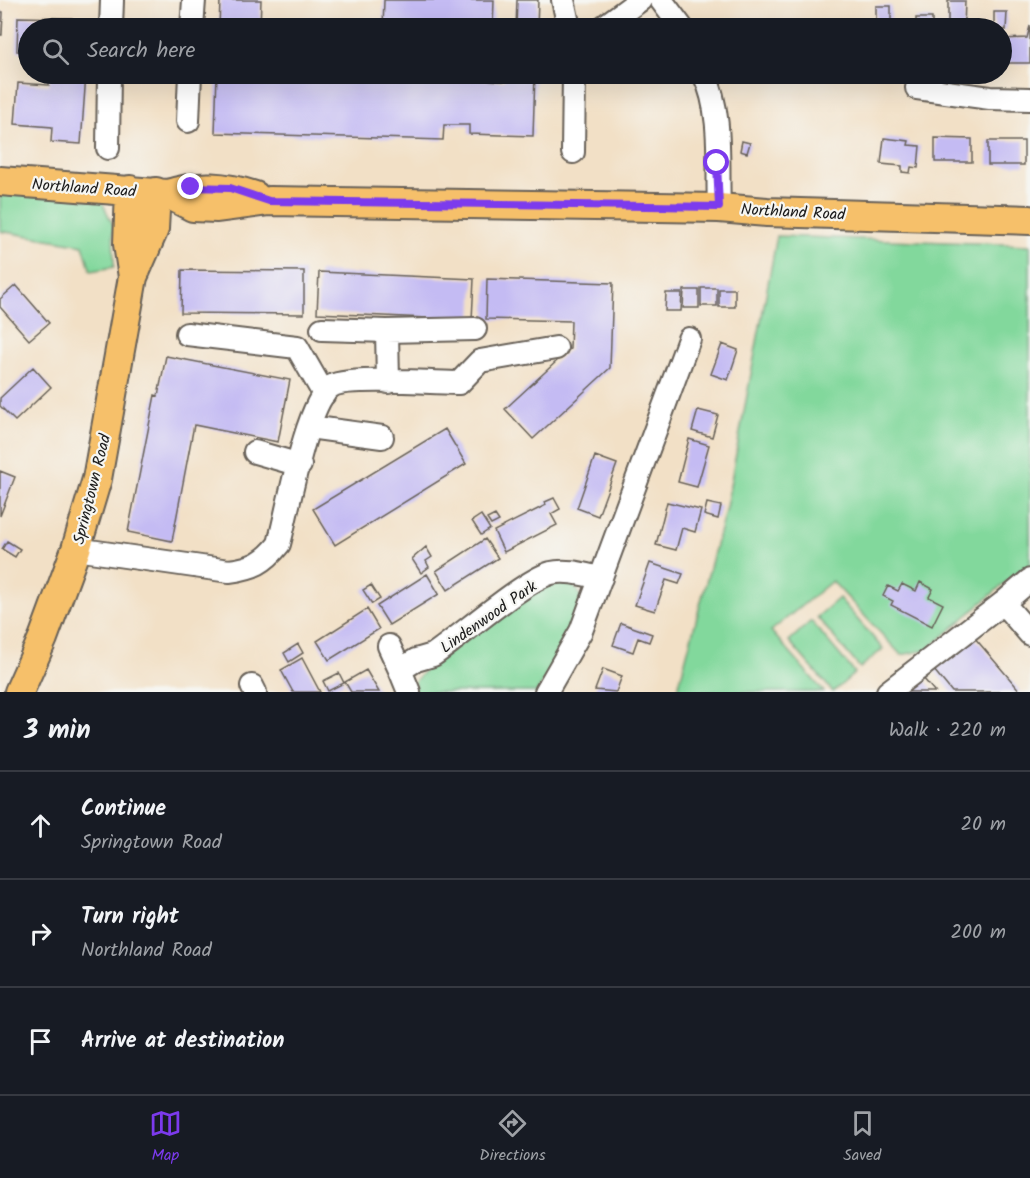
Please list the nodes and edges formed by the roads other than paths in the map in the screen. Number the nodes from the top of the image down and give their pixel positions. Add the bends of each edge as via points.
1 (112, 0) edge
2 (194, 0) edge
3 (562, 0) edge
4 (640, 0) edge
5 (661, 0) edge
6 (111, 18) edge
7 (193, 18) edge
8 (566, 18) edge
9 (616, 18) edge
10 (674, 18) edge
11 (109, 84) edge
12 (190, 84) edge
13 (574, 84) edge
14 (709, 84) edge
15 (917, 88) dead end
16 (1030, 99) edge
17 (188, 121) dead end
18 (108, 148) dead end
19 (573, 152) dead end
20 (0, 181) edge
21 (151, 192) junction
22 (719, 207) junction
23 (1030, 220) edge
24 (322, 329) dead end
25 (475, 329) dead end
26 (387, 331) junction
27 (187, 334) dead end
28 (689, 339) dead end
29 (556, 348) dead end
30 (388, 382) junction
31 (324, 394) junction
32 (309, 427) junction
33 (381, 437) dead end
34 (255, 452) dead end
35 (300, 465) junction
36 (76, 549) junction
37 (602, 578) junction
38 (1030, 580) edge
39 (1003, 603) junction
40 (1030, 634) edge
41 (389, 646) dead end
42 (400, 670) junction
43 (19, 692) edge
44 (409, 692) edge
45 (546, 692) edge
46 (888, 692) edge

1 - 6 street
2 - 7 street
3 - 8 street
4 - 9 street
5 - 10 street
11 - 18 street
12 - 17 street
13 - 19 street
14 - 22 street via 716,122
15 - 16 street
20 - 21 main road, Northland Road
21 - 22 main road, Northland Road via 193,207 269,201
21 - 36 main road, Springtown Road via 154,229 134,277 97,479
22 - 23 main road, Northland Road
24 - 26 street
25 - 26 street
26 - 30 street
27 - 31 street via 297,347
28 - 37 street
29 - 30 street via 480,361 459,384
30 - 31 street via 353,381 331,386
31 - 32 street via 315,406
32 - 33 street
32 - 35 street
34 - 35 street
35 - 36 street via 279,544 253,568 230,571
36 - 43 main road, Springtown Road
37 - 42 street, Lindenwood Park via 551,573 433,655
37 - 45 street via 581,631
38 - 39 street
39 - 40 street
39 - 46 street
41 - 42 street
42 - 44 street

